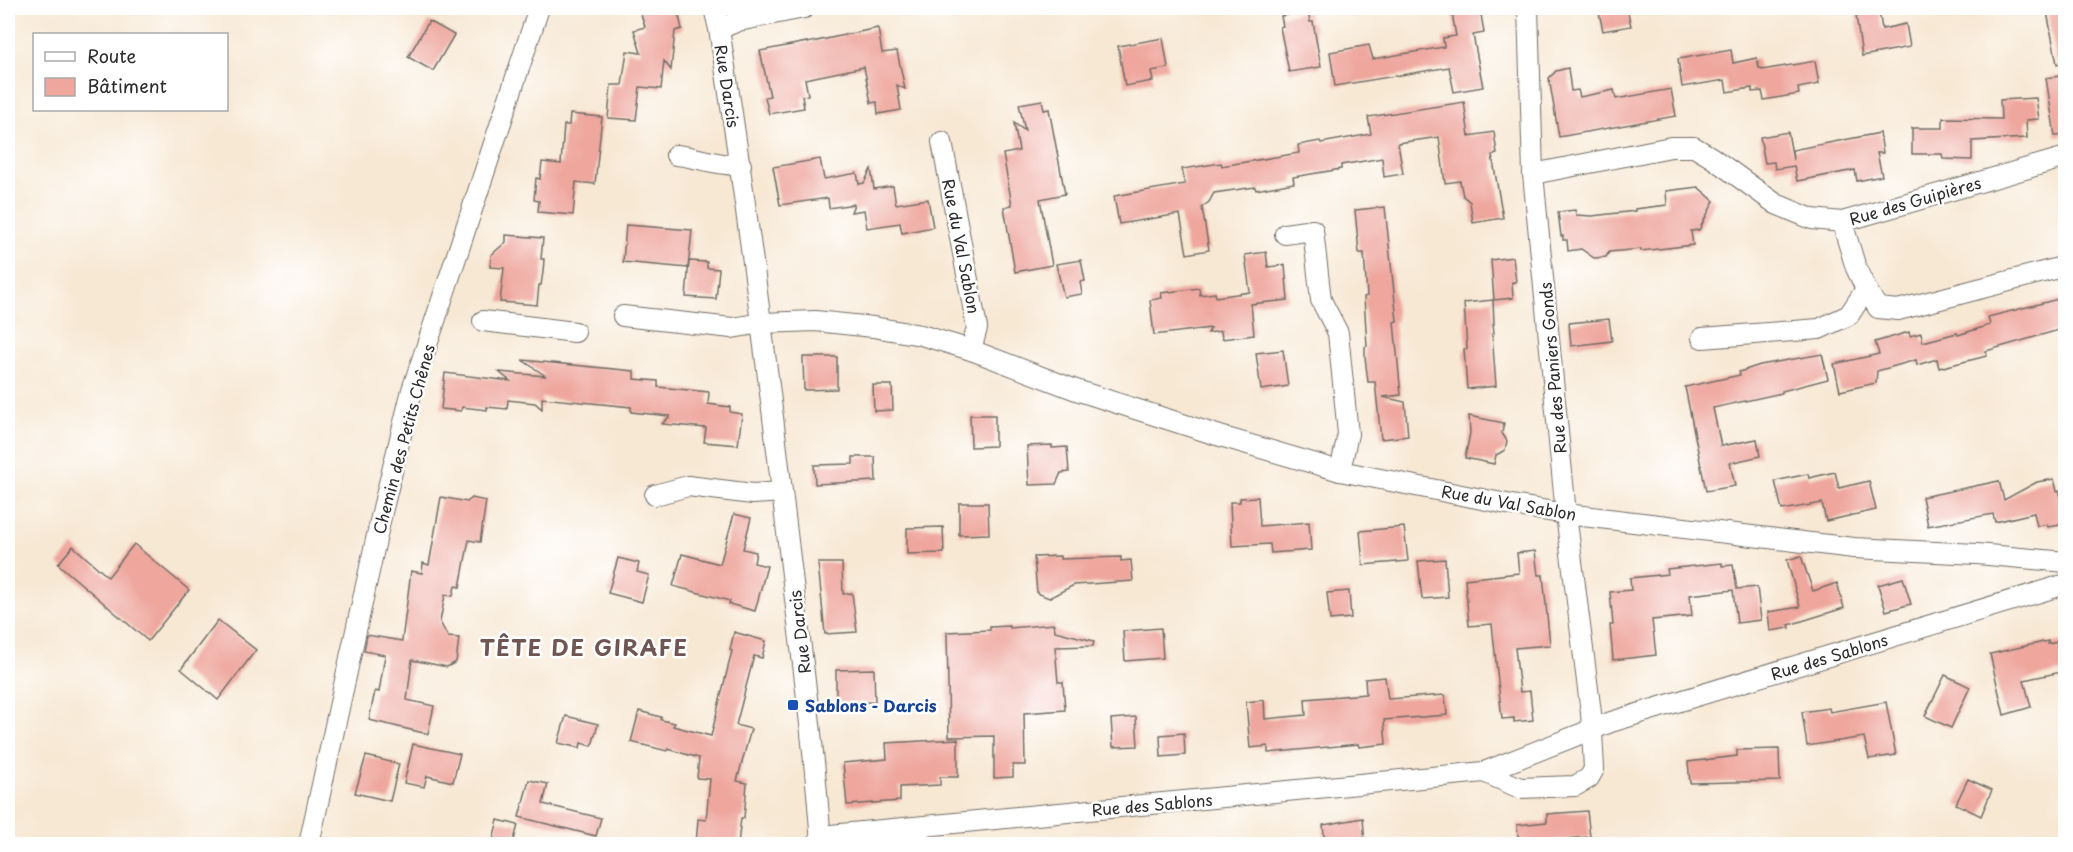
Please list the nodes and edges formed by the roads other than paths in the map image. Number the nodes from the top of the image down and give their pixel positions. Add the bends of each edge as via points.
1 (539, 8) edge
2 (714, 8) edge
3 (804, 8) edge
4 (1528, 8) edge
5 (719, 29) junction
6 (942, 142) dead end
7 (675, 155) dead end
8 (2066, 157) edge
9 (741, 165) junction
10 (1533, 174) junction
11 (1842, 222) junction
12 (1285, 234) dead end
13 (2066, 266) edge
14 (1866, 289) junction
15 (623, 316) dead end
16 (483, 321) dead end
17 (762, 323) junction
18 (575, 332) dead end
19 (1702, 338) dead end
20 (971, 350) junction
21 (1340, 471) junction
22 (782, 492) junction
23 (655, 495) dead end
24 (1566, 514) junction
25 (2066, 562) edge
26 (2066, 585) edge
27 (1593, 728) junction
28 (1484, 772) junction
29 (820, 840) edge
30 (313, 843) edge

1 - 30 street, Chemin des Petits Chênes via 412,390 383,508
2 - 5 street, Rue Darcis
3 - 5 street via 738,21
4 - 10 street, Rue des Paniers Gonds
5 - 9 street, Rue Darcis
6 - 20 street, Rue du Val Sablon via 977,328
7 - 9 street via 723,166
8 - 11 street, Rue des Guipières
9 - 17 street, Rue Darcis
10 - 11 street, Rue des Guipières via 1671,147 1694,147 1776,204 1812,219
10 - 24 street, Rue des Paniers Gonds
11 - 14 street
12 - 21 street via 1313,230 1321,300 1338,333 1348,434
13 - 14 street via 1898,310 1878,308
14 - 19 street via 1849,315 1819,329
15 - 17 street via 732,328
16 - 18 street
17 - 20 street, Rue du Val Sablon via 815,321 873,327 921,335
17 - 22 street, Rue Darcis
20 - 21 street, Rue du Val Sablon via 1076,390
21 - 24 street, Rue du Val Sablon
22 - 23 street via 753,494 688,486
22 - 29 street, Rue Darcis
24 - 25 street, Rue du Val Sablon via 1854,548
24 - 27 street, Rue des Paniers Gonds
26 - 27 street, Rue des Sablons
27 - 28 street, Rue des Sablons
27 - 28 street, Rue des Sablons via 1594,769 1589,778 1575,786 1520,788
28 - 29 street, Rue des Sablons

